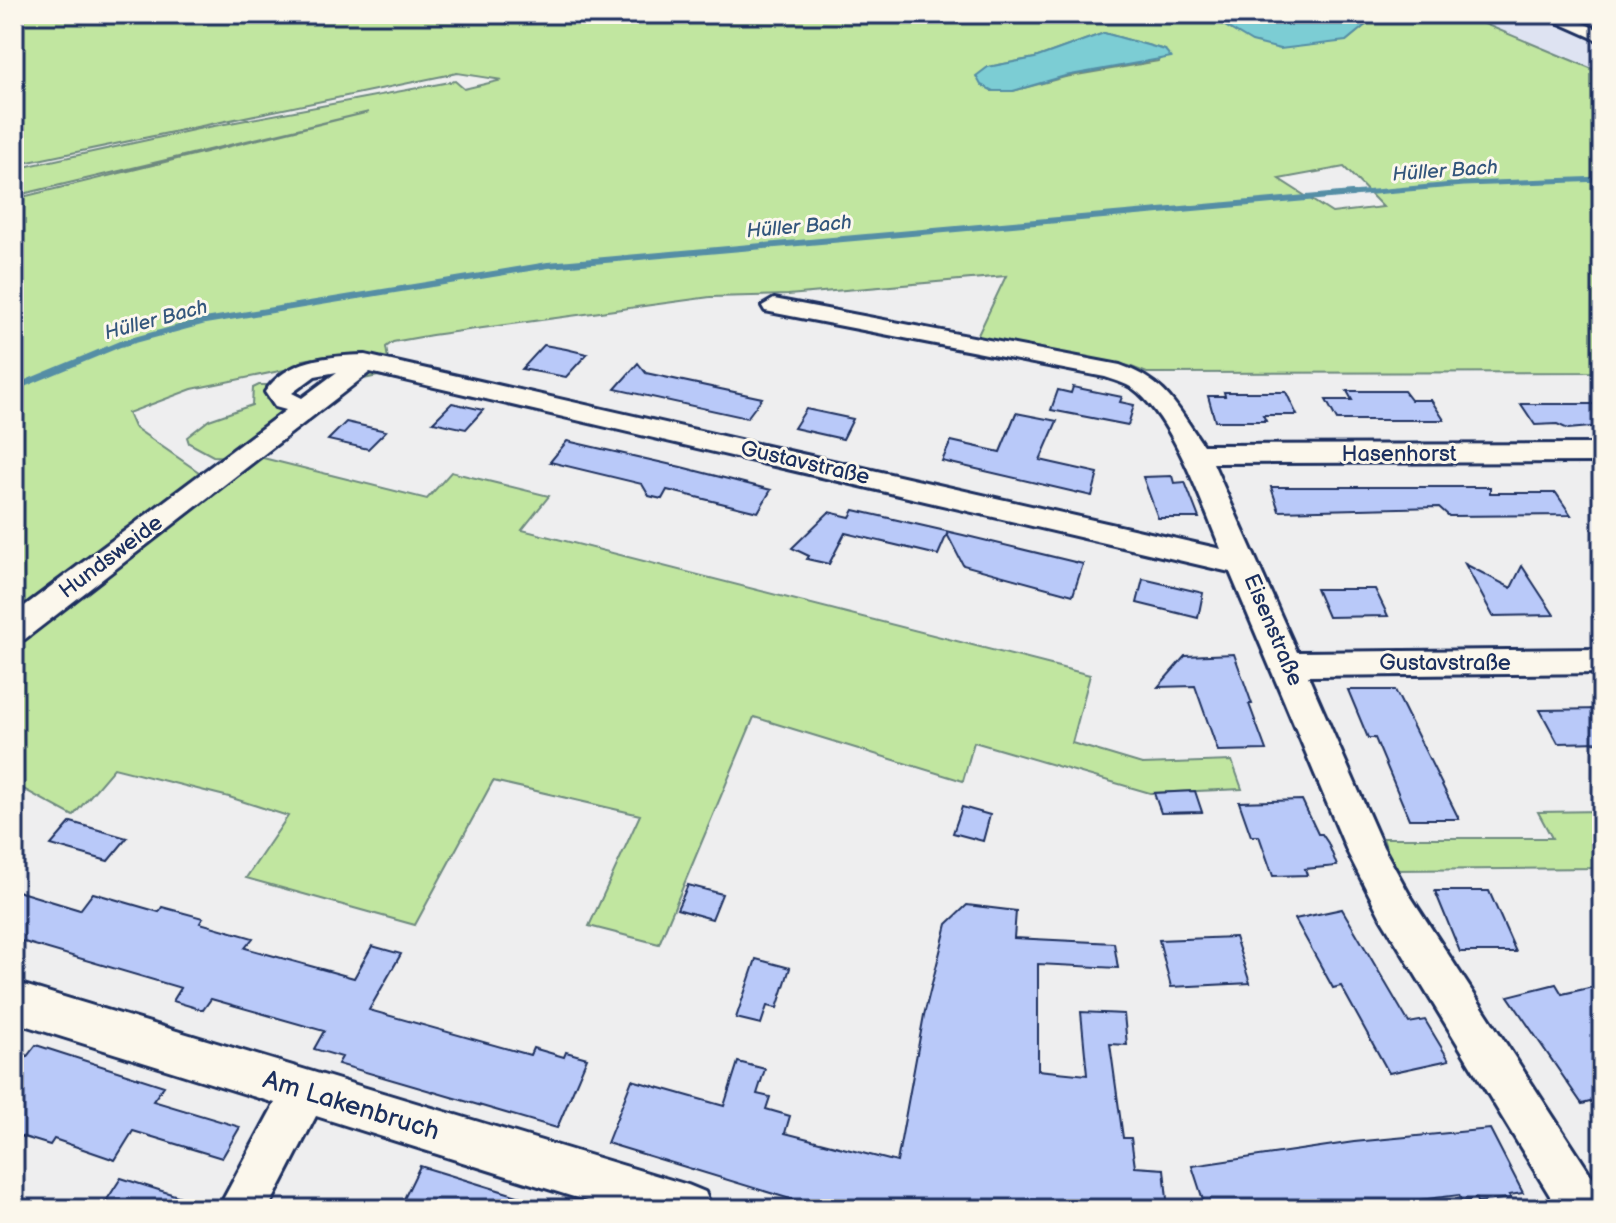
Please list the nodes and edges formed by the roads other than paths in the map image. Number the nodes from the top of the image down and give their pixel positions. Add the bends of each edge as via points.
1 (1547, 14) edge
2 (1602, 37) edge
3 (774, 306) dead end
4 (1602, 453) edge
5 (1195, 454) junction
6 (208, 484) joint
7 (1245, 565) junction
8 (14, 631) edge
9 (1602, 661) edge
10 (1287, 664) junction
11 (14, 1002) edge
12 (305, 1092) junction
13 (242, 1209) edge
14 (688, 1209) edge
15 (1585, 1209) edge

1 - 2 street
3 - 5 street, Eisenstraße via 1126,374 1157,397
4 - 5 street, Hasenhorst
5 - 7 street, Eisenstraße
6 - 7 street, Gustavstraße via 365,363
6 - 8 street, Hundsweide
7 - 10 street, Eisenstraße
9 - 10 street, Gustavstraße
10 - 15 street, Eisenstraße via 1395,906
11 - 12 street, Am Lakenbruch
12 - 13 street
12 - 14 street, Am Lakenbruch

